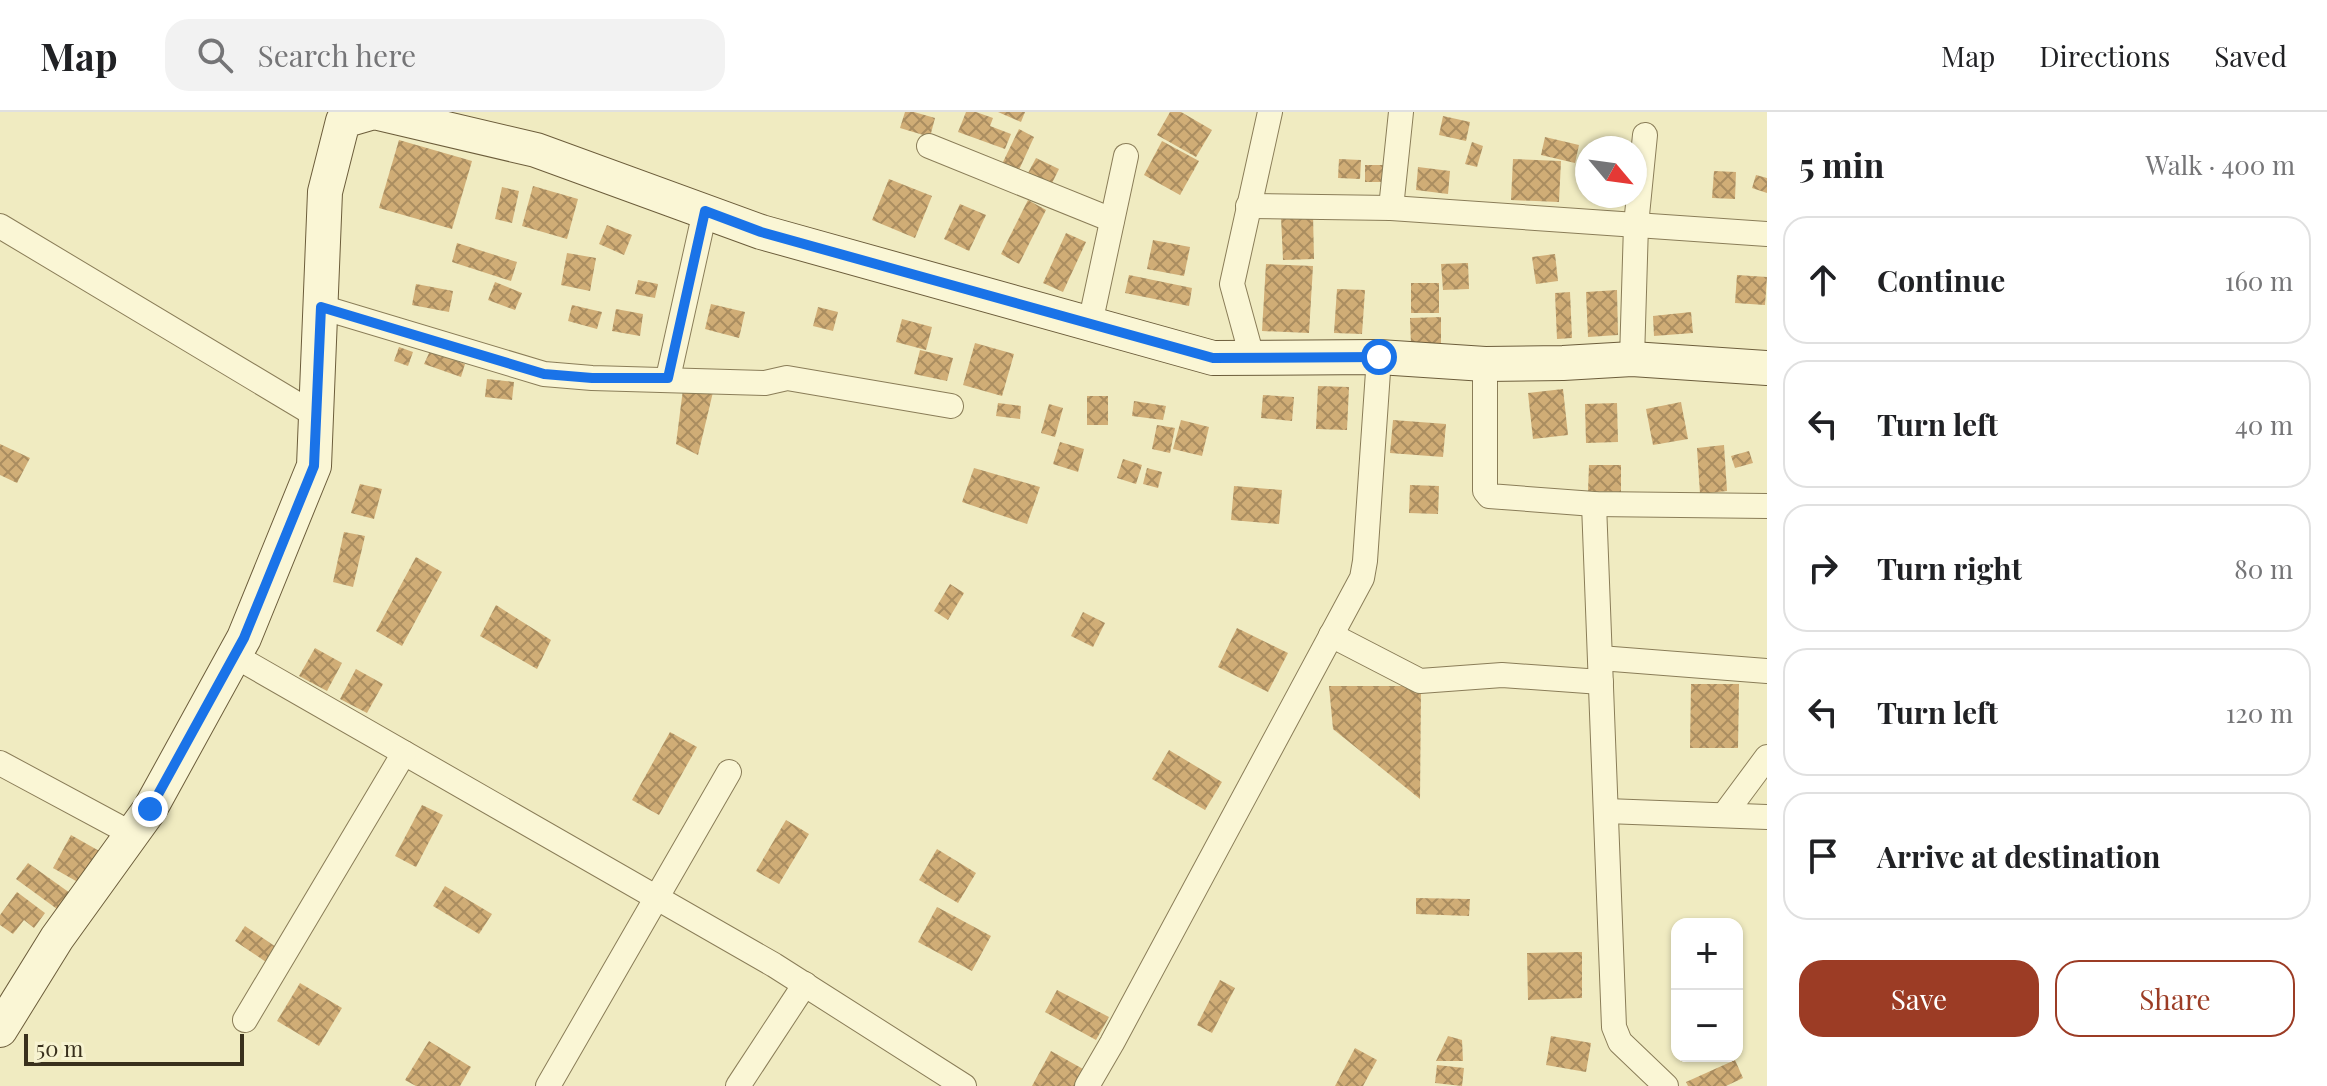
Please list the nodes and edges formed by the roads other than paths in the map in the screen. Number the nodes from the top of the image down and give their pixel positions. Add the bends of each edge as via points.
1 (1270, 112) edge
2 (1401, 112) edge
3 (1645, 135) dead end
4 (929, 146) dead end
5 (1126, 156) dead end
6 (1248, 206) junction
7 (1391, 208) junction
8 (705, 211) junction
9 (1112, 220) junction
10 (1636, 225) junction
11 (0, 226) edge
12 (1767, 234) edge
13 (321, 307) junction
14 (1090, 324) junction
15 (1252, 357) junction
16 (1379, 357) junction
17 (1632, 359) junction
18 (1485, 364) junction
19 (1767, 368) edge
20 (668, 378) junction
21 (951, 406) dead end
22 (317, 416) junction
23 (1594, 504) junction
24 (1767, 506) edge
25 (1331, 635) junction
26 (235, 656) junction
27 (1601, 670) junction
28 (1767, 671) edge
29 (404, 753) junction
30 (1767, 757) edge
31 (0, 763) edge
32 (729, 772) dead end
33 (1606, 811) junction
34 (1724, 815) junction
35 (1767, 817) edge
36 (132, 834) junction
37 (656, 897) junction
38 (805, 984) junction
39 (245, 1020) dead end
40 (0, 1030) edge
41 (548, 1086) edge
42 (738, 1086) edge
43 (964, 1086) edge
44 (1087, 1086) edge
45 (1666, 1086) edge

1 - 6 street
2 - 7 street
3 - 10 street
4 - 9 street
5 - 9 street
6 - 7 street
6 - 15 street via 1232,284
7 - 10 street
8 - 13 street via 536,150 374,112 343,121 325,192
8 - 14 street via 761,232
8 - 20 street
9 - 14 street
10 - 12 street
10 - 17 street
11 - 22 street
13 - 20 street via 544,374
13 - 22 street
14 - 15 street via 1213,358
15 - 16 street
16 - 18 street
16 - 25 street via 1363,570
17 - 18 street
17 - 19 street
18 - 23 street via 1486,494
20 - 21 street via 765,383 787,378
22 - 26 street via 314,466
23 - 24 street
23 - 27 street
25 - 27 street via 1420,681
25 - 44 street
26 - 29 street
26 - 36 street
27 - 28 street
27 - 33 street
29 - 37 street
29 - 39 street
30 - 34 street
31 - 36 street
32 - 37 street
33 - 34 street
33 - 45 street via 1614,1027 1620,1042
34 - 35 street
36 - 40 street via 57,938
37 - 38 street
37 - 41 street
38 - 42 street
38 - 43 street

